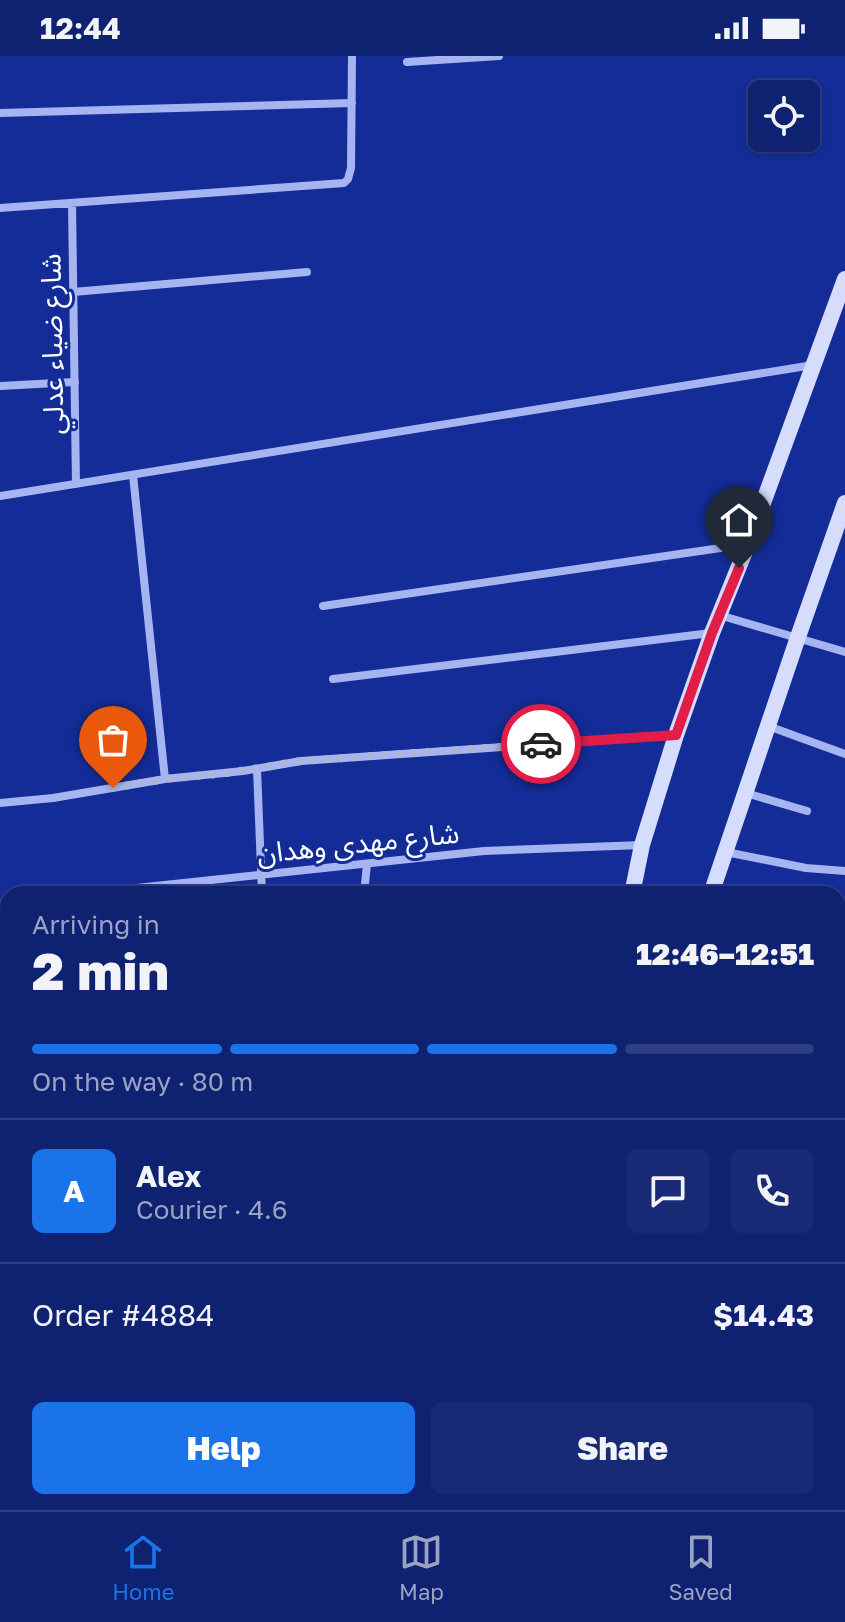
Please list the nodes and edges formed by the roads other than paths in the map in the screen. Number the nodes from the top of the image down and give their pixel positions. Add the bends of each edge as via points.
1 (352, 56) edge
2 (499, 56) edge
3 (407, 62) dead end
4 (352, 103) junction
5 (0, 113) edge
6 (72, 204) junction
7 (0, 208) edge
8 (307, 272) dead end
9 (845, 279) edge
10 (73, 292) junction
11 (814, 365) junction
12 (75, 382) junction
13 (0, 386) edge
14 (133, 475) junction
15 (76, 484) junction
16 (0, 496) edge
17 (845, 503) edge
18 (748, 544) junction
19 (323, 606) dead end
20 (719, 615) junction
21 (712, 633) junction
22 (798, 637) junction
23 (845, 652) edge
24 (333, 679) dead end
25 (768, 726) junction
26 (676, 735) junction
27 (845, 754) edge
28 (257, 769) junction
29 (165, 779) junction
30 (745, 793) junction
31 (0, 803) edge
32 (807, 811) dead end
33 (642, 845) junction
34 (725, 852) junction
35 (367, 864) junction
36 (845, 871) edge
37 (262, 875) junction
38 (157, 886) edge
39 (262, 886) edge
40 (365, 886) edge
41 (634, 886) edge
42 (714, 886) edge

1 - 4 street
2 - 3 street
4 - 5 street
4 - 6 street via 351,174 344,183
6 - 7 street
6 - 10 street, شارع ضياء عدلي
8 - 10 street
9 - 11 street
10 - 12 street, شارع ضياء عدلي
11 - 14 street
11 - 18 street
12 - 13 street
12 - 15 street, شارع ضياء عدلي
14 - 15 street
14 - 29 street
15 - 16 street
17 - 22 street
18 - 19 street
18 - 20 street
20 - 21 street
20 - 22 street
21 - 24 street
21 - 26 street
22 - 23 street
22 - 25 street
25 - 27 street
25 - 30 street
26 - 28 street via 318,759
26 - 33 street
28 - 29 street
28 - 37 street
29 - 31 street
30 - 32 street
30 - 34 street
33 - 35 street, شارع مهدى وهدان via 484,851
33 - 41 street
34 - 36 street
34 - 42 street
35 - 37 street, شارع مهدى وهدان
35 - 40 street
37 - 38 street, شارع مهدى وهدان
37 - 39 street

